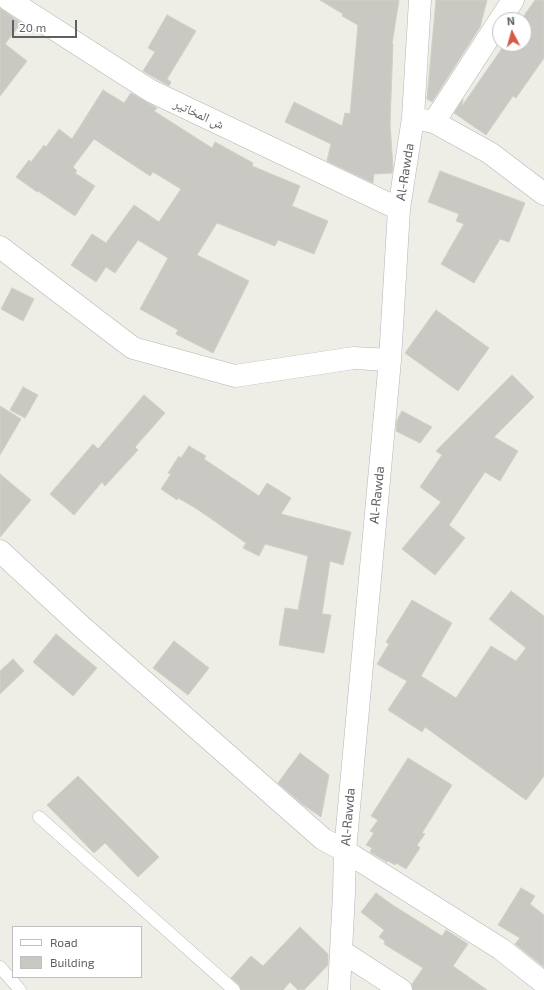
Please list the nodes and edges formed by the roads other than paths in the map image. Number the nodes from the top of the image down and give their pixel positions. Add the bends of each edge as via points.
1 (9, 0) edge
2 (420, 0) edge
3 (513, 0) edge
4 (505, 12) edge
5 (492, 30) edge
6 (423, 120) junction
7 (543, 191) edge
8 (399, 209) junction
9 (0, 247) edge
10 (390, 360) junction
11 (0, 552) edge
12 (39, 817) dead end
13 (345, 851) junction
14 (341, 951) junction
15 (0, 967) edge
16 (544, 983) edge
17 (20, 990) edge
18 (234, 990) edge
19 (339, 990) edge
20 (401, 990) edge

1 - 8 street, ش المخاتير via 151,91
2 - 6 street, Al-Rawda
3 - 4 street
5 - 6 street
6 - 7 street via 490,153
6 - 8 street, Al-Rawda
8 - 10 street, Al-Rawda
9 - 10 street via 133,348 235,376 354,358
10 - 13 street, Al-Rawda
11 - 13 street via 87,632 323,839
12 - 18 lane
13 - 14 street, Al-Rawda
13 - 16 street via 501,949
14 - 19 street, Al-Rawda
14 - 20 street
15 - 17 lane

